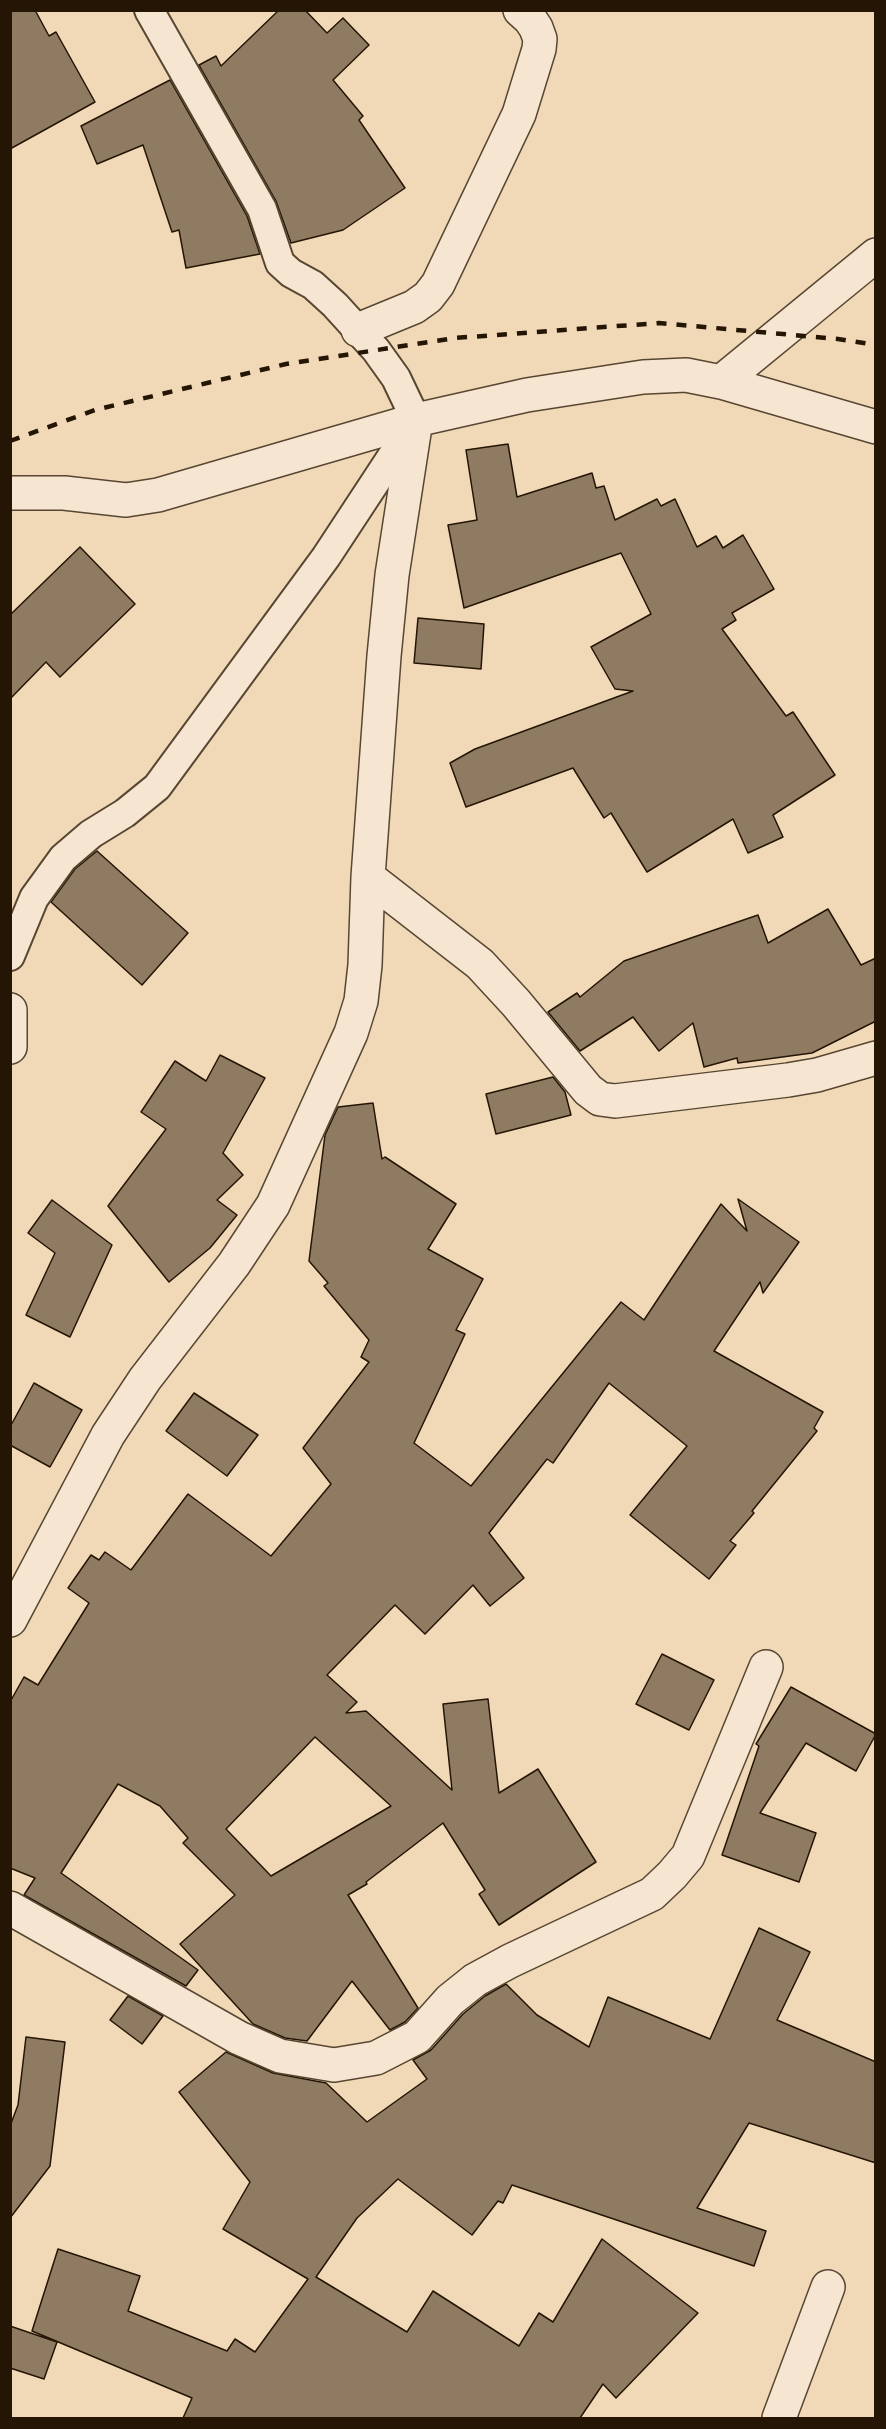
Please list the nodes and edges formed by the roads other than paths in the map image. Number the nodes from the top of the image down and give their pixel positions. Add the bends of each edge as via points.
1 (149, 10) edge
2 (520, 10) edge
3 (876, 255) edge
4 (358, 330) junction
5 (721, 382) junction
6 (417, 420) junction
7 (876, 427) edge
8 (10, 493) edge
9 (368, 878) junction
10 (10, 956) edge
11 (10, 1010) edge
12 (10, 1047) edge
13 (876, 1058) edge
14 (10, 1620) edge
15 (766, 1667) dead end
16 (10, 1908) edge
17 (828, 2287) dead end
18 (779, 2418) edge

1 - 4 lane via 262,209 280,263 313,285
2 - 4 street via 536,28 539,49 519,114 438,284 414,307
3 - 5 street
4 - 6 lane via 396,378
5 - 6 street via 686,375 643,377 526,395
5 - 7 street
6 - 8 street via 158,495 126,500
6 - 9 street via 385,645
6 - 10 lane via 326,557 157,787 63,858 34,898
9 - 13 street via 480,964 588,1090 600,1098 615,1101 788,1080
9 - 14 street via 361,1001 338,1063 273,1206 108,1435
11 - 12 street
15 - 16 street via 688,1856 672,1875 652,1894 475,1980 450,2000 417,2037 376,2058 334,2065 280,2056 239,2038
17 - 18 street

